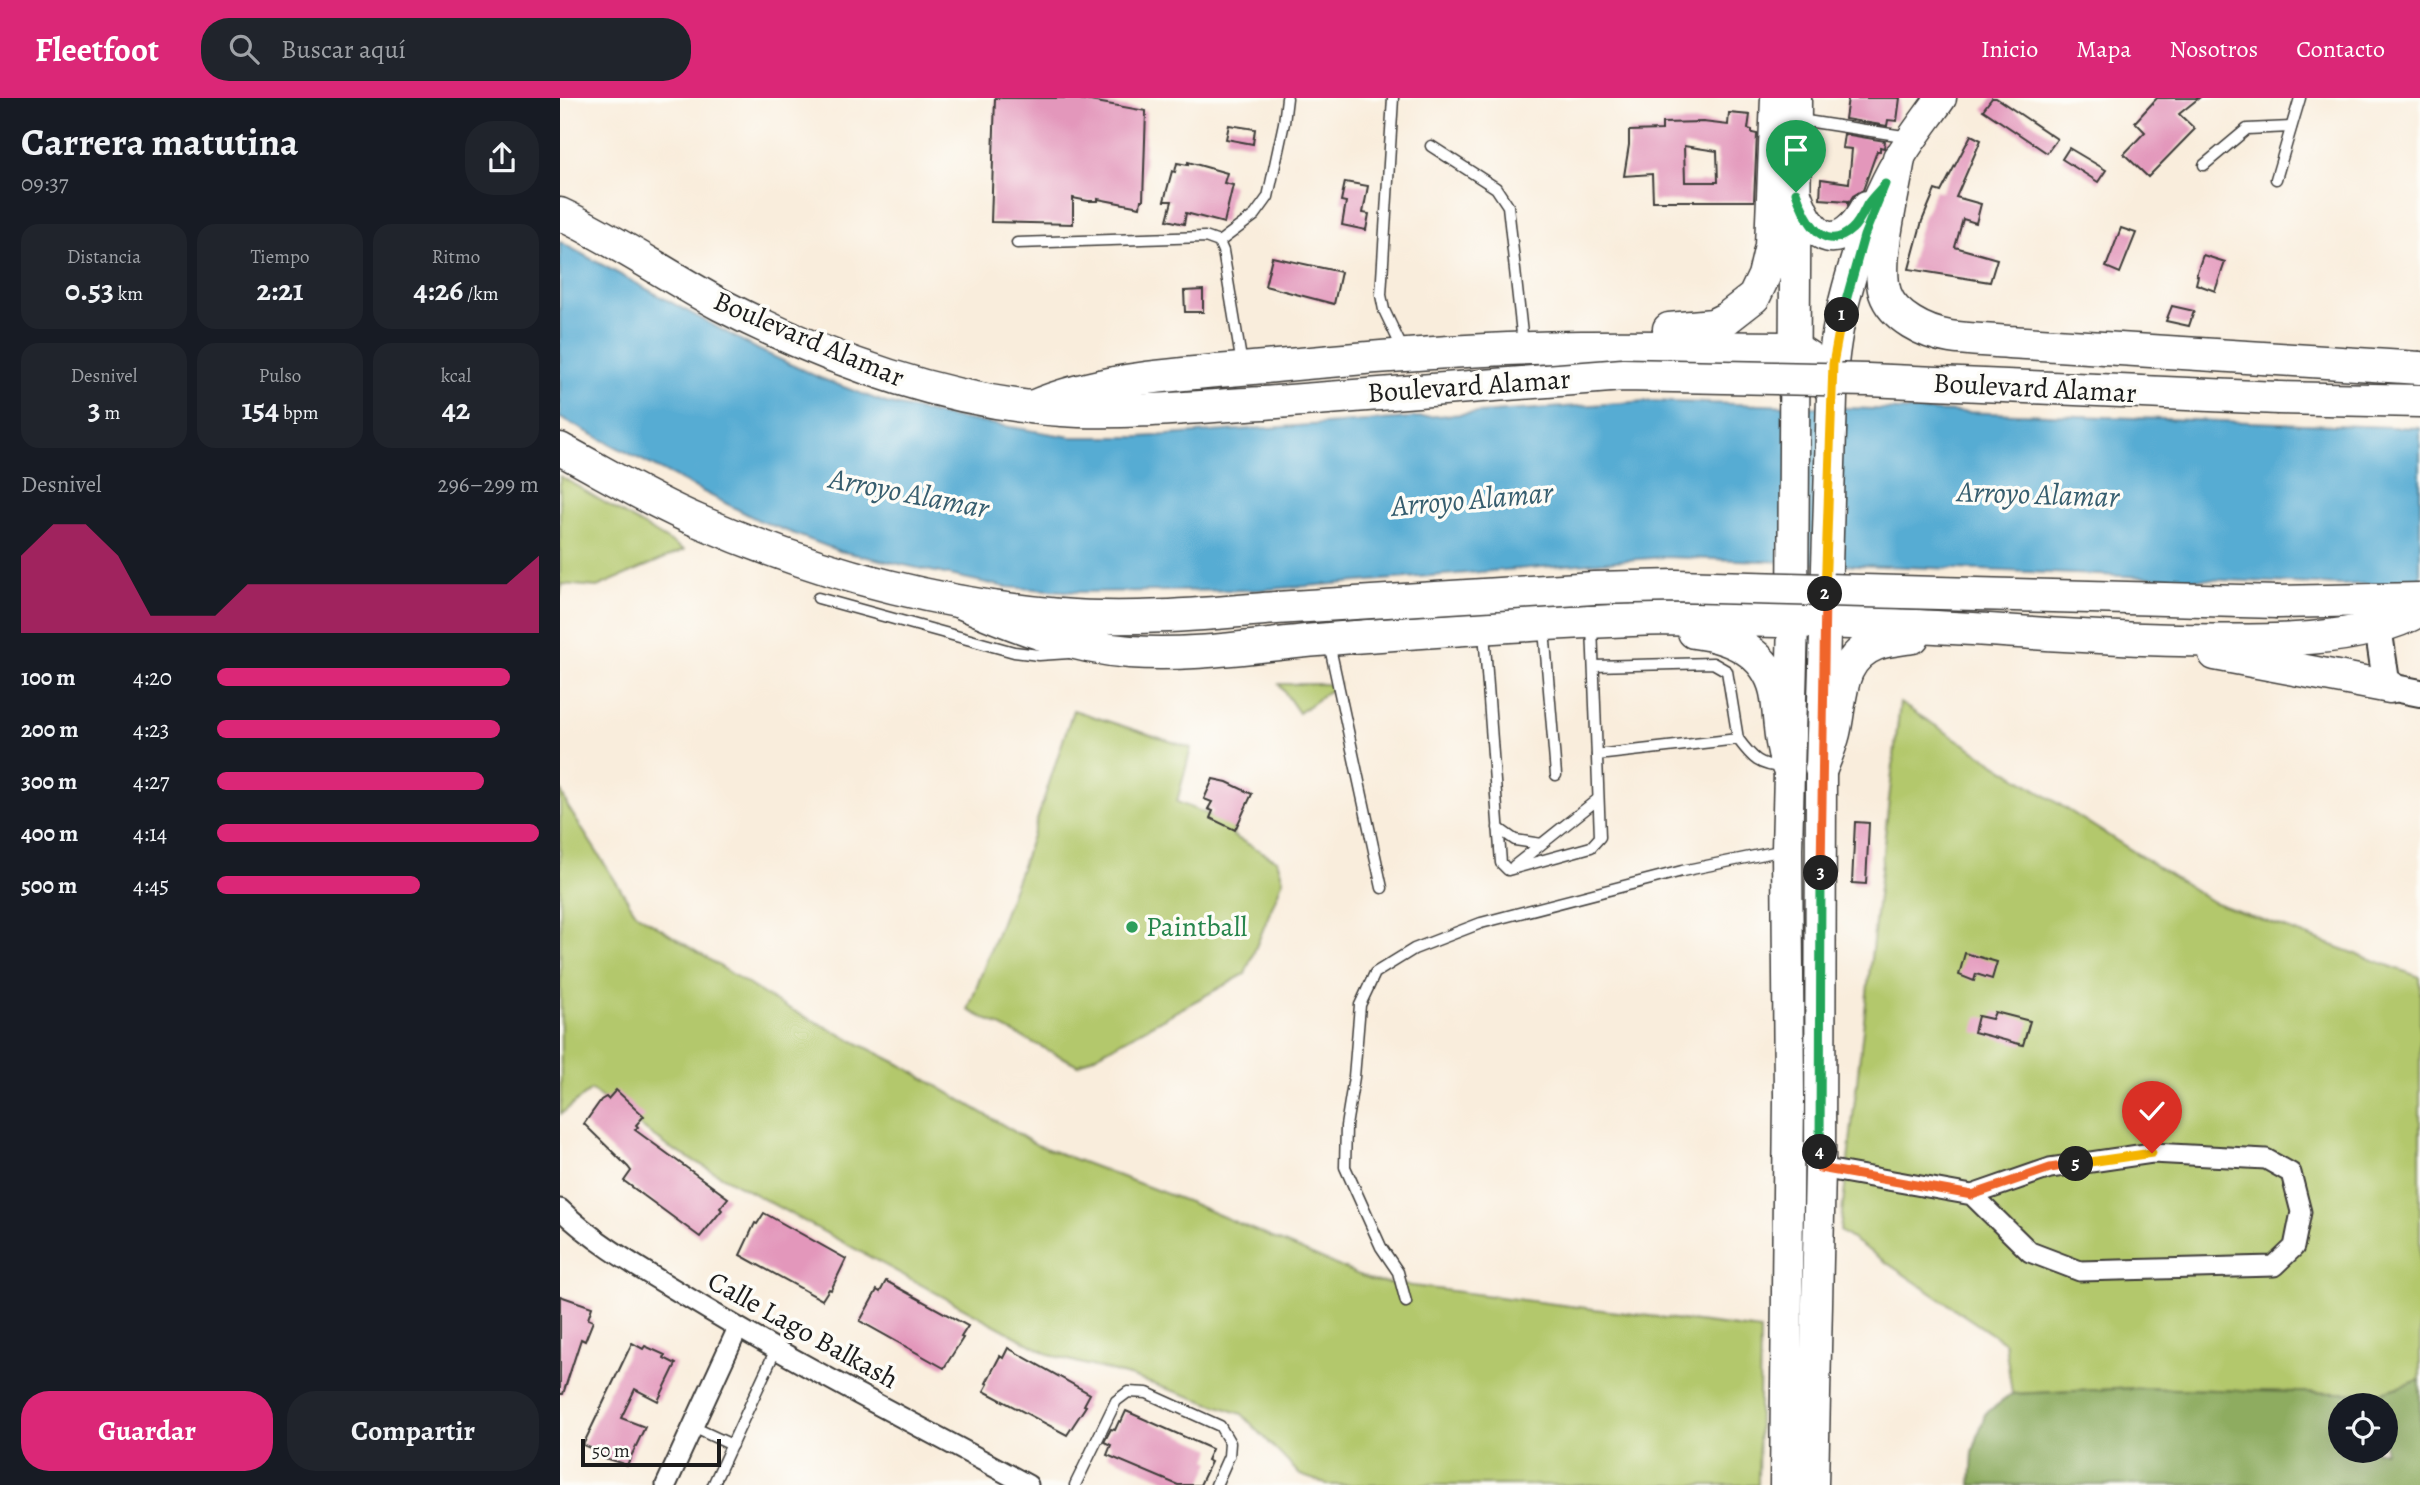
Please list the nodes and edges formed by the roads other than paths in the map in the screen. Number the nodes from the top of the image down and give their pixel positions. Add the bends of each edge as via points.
1 (1287, 98) edge
2 (1392, 98) edge
3 (1941, 98) edge
4 (2300, 98) edge
5 (1790, 105) edge
6 (2291, 127) junction
7 (1431, 146) dead end
8 (1899, 160) junction
9 (2203, 165) dead end
10 (2276, 178) dead end
11 (1796, 192) junction
12 (565, 214) edge
13 (1219, 242) junction
14 (1017, 243) dead end
15 (1582, 347) junction
16 (1524, 349) junction
17 (1405, 354) junction
18 (1794, 354) junction
19 (2420, 368) edge
20 (1242, 369) junction
21 (1832, 376) junction
22 (2420, 401) edge
23 (1031, 407) junction
24 (560, 449) edge
25 (818, 598) dead end
26 (2420, 599) edge
27 (960, 602) junction
28 (2420, 611) edge
29 (2376, 613) junction
30 (1635, 620) junction
31 (1793, 621) junction
32 (1592, 622) junction
33 (1825, 622) junction
34 (1543, 625) junction
35 (1934, 627) junction
36 (1484, 629) junction
37 (1328, 639) junction
38 (2142, 639) junction
39 (1101, 648) junction
40 (1594, 666) junction
41 (2405, 690) edge
42 (1738, 739) junction
43 (1597, 755) junction
44 (1788, 768) junction
45 (1821, 769) junction
46 (1556, 775) dead end
47 (1598, 799) junction
48 (1498, 828) junction
49 (1541, 844) junction
50 (1787, 849) junction
51 (1508, 870) junction
52 (1382, 888) dead end
53 (1820, 1168) junction
54 (1972, 1195) junction
55 (560, 1209) edge
56 (1406, 1302) dead end
57 (738, 1328) junction
58 (776, 1349) junction
59 (693, 1427) junction
60 (732, 1445) junction
61 (666, 1485) edge
62 (713, 1485) edge
63 (1028, 1485) edge
64 (1074, 1485) edge
65 (1216, 1485) edge
66 (1785, 1485) edge
67 (1813, 1485) edge

1 - 13 lane via 1268,197 1255,215
2 - 17 lane via 1381,295
3 - 8 main road
4 - 6 lane
5 - 8 lane via 1889,132
5 - 11 main road
5 - 15 highway via 1770,246 1754,297 1713,325 1623,331
6 - 9 lane via 2247,129
6 - 10 lane
7 - 16 lane via 1496,188 1508,206
8 - 11 main road via 1854,228 1836,237 1826,237 1808,223
8 - 19 highway via 1884,253 1885,294 1898,314 1925,329 1947,336 2010,342
8 - 21 main road via 1864,236
11 - 18 main road
12 - 23 highway, Boulevard Alamar via 698,292 789,337 913,384
13 - 14 lane via 1205,237
13 - 20 lane
15 - 16 highway
15 - 18 highway
16 - 17 highway
17 - 20 highway
18 - 21 highway via 1807,354
18 - 31 main road
20 - 23 highway via 1114,383
21 - 33 main road
22 - 23 highway, Boulevard Alamar, bridge via 1623,375 1128,410
24 - 27 highway via 696,520 788,556 882,585
25 - 39 lane via 1014,652 1052,655
26 - 29 highway
27 - 29 highway, bridge via 1061,615 1190,615 1676,586 2278,602
27 - 39 highway via 1027,629
28 - 29 highway via 2404,620
29 - 38 highway via 2313,637
29 - 41 main road via 2386,681
30 - 31 highway
30 - 32 highway
30 - 44 highway via 1729,639 1761,660 1776,695
31 - 33 highway
31 - 44 main road
32 - 34 highway
32 - 40 lane
33 - 35 highway
33 - 45 main road
34 - 36 highway
34 - 46 lane
35 - 38 highway
35 - 45 highway via 1877,644 1853,660 1841,686 1835,731
36 - 37 highway
36 - 48 lane
37 - 39 highway via 1187,652
37 - 52 lane
38 - 41 highway
40 - 42 lane via 1713,663 1727,671
40 - 43 lane
42 - 43 lane
42 - 44 lane via 1766,766
43 - 47 lane
44 - 50 main road
45 - 53 main road
47 - 49 lane
47 - 51 lane via 1600,837 1591,847
48 - 49 lane via 1516,840
48 - 51 lane via 1501,863
49 - 51 lane
50 - 56 lane via 1481,923 1413,948 1375,973 1360,1005 1345,1167 1381,1247 1398,1272
50 - 66 main road
53 - 54 street
53 - 67 main road
54 - 54 street via 2050,1168 2152,1153 2266,1159 2291,1174 2301,1212 2294,1247 2274,1266 2080,1271 2030,1252
55 - 57 street, Calle Lago Balkash via 613,1251
57 - 58 street, Calle Lago Balkash
57 - 59 street
58 - 60 lane
58 - 63 street, Calle Lago Balkash
59 - 60 lane
59 - 61 street
60 - 62 lane
64 - 65 lane via 1116,1401 1128,1392 1147,1393 1220,1426 1230,1443

